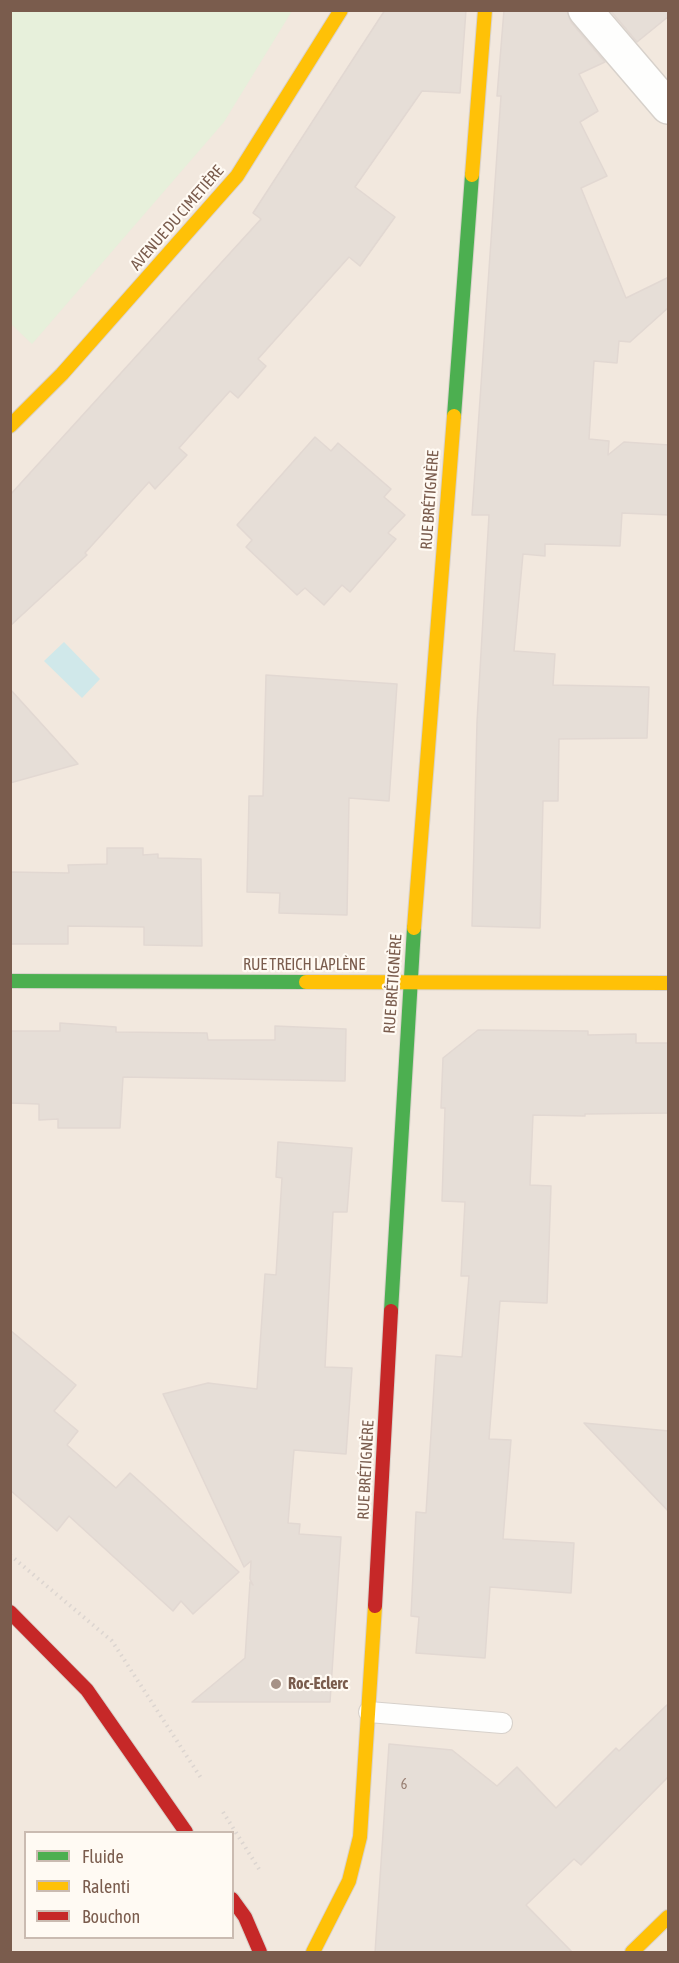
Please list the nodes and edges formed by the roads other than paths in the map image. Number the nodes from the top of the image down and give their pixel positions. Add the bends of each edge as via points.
1 (341, 10) edge
2 (485, 10) edge
3 (585, 10) edge
4 (669, 107) edge
5 (10, 426) edge
6 (10, 981) edge
7 (410, 982) junction
8 (669, 983) edge
9 (10, 1612) edge
10 (369, 1712) junction
11 (502, 1723) dead end
12 (185, 1831) edge
13 (234, 1902) edge
14 (244, 1917) junction
15 (669, 1917) edge
16 (268, 1938) dead end
17 (260, 1953) edge
18 (313, 1953) edge
19 (632, 1953) edge

1 - 5 street, AVENUE DU CIMETIÈRE via 237,176 62,374
2 - 7 street, RUE BRÉTIGNÈRE
3 - 4 street
6 - 7 street, RUE TREICH LAPLÈNE
7 - 8 street, RUE TREICH LAPLÈNE
7 - 10 street, RUE BRÉTIGNÈRE
9 - 12 street via 87,1690
10 - 11 lane
10 - 18 street, RUE BRÉTIGNÈRE via 360,1837 349,1881
13 - 14 street
14 - 16 street
14 - 17 street
15 - 19 street

